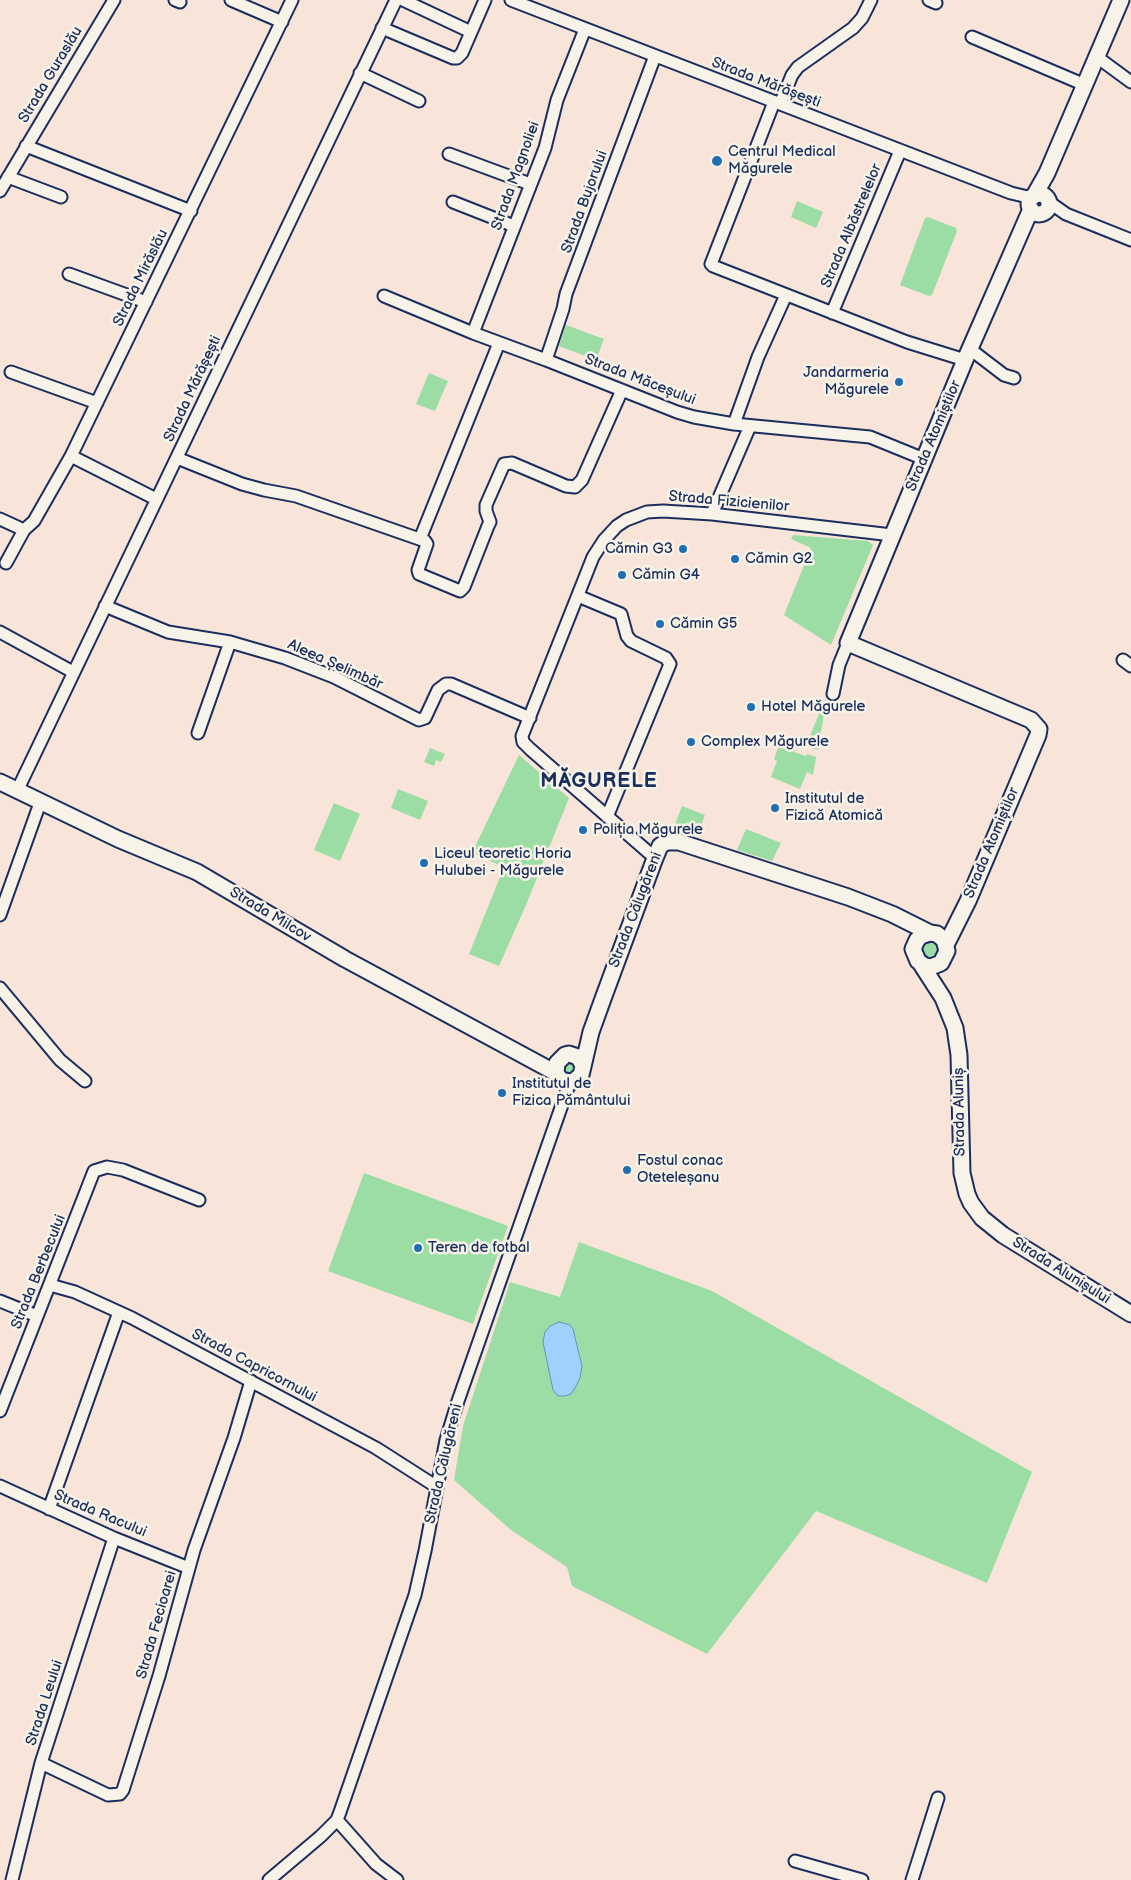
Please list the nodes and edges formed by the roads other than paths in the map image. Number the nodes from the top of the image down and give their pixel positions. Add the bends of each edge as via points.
1 (114, 0) edge
2 (231, 0) edge
3 (292, 0) edge
4 (396, 0) edge
5 (403, 0) edge
6 (485, 0) edge
7 (511, 0) edge
8 (871, 0) edge
9 (1121, 0) edge
10 (282, 22) junction
11 (382, 28) junction
12 (586, 29) junction
13 (471, 32) junction
14 (972, 37) dead end
15 (655, 56) junction
16 (1097, 57) junction
17 (360, 73) junction
18 (1131, 82) edge
19 (1085, 85) junction
20 (419, 101) dead end
21 (777, 103) junction
22 (26, 146) junction
23 (900, 151) junction
24 (448, 154) dead end
25 (8, 177) junction
26 (530, 184) junction
27 (0, 191) edge
28 (60, 197) dead end
29 (453, 202) dead end
30 (1038, 205) junction
31 (191, 211) junction
32 (514, 226) junction
33 (1131, 240) edge
34 (69, 274) dead end
35 (786, 295) junction
36 (384, 296) dead end
37 (146, 302) junction
38 (832, 314) junction
39 (473, 333) junction
40 (499, 343) junction
41 (968, 355) junction
42 (546, 360) junction
43 (11, 372) dead end
44 (1014, 378) dead end
45 (622, 390) junction
46 (97, 403) junction
47 (734, 424) junction
48 (750, 426) junction
49 (71, 456) junction
50 (177, 458) junction
51 (924, 459) junction
52 (156, 500) junction
53 (712, 514) junction
54 (0, 519) edge
55 (24, 530) junction
56 (892, 535) junction
57 (420, 539) junction
58 (6, 563) dead end
59 (578, 596) junction
60 (105, 606) junction
61 (0, 632) edge
62 (230, 642) junction
63 (848, 643) junction
64 (73, 672) junction
65 (833, 694) dead end
66 (530, 718) junction
67 (198, 733) dead end
68 (0, 782) edge
69 (17, 791) junction
70 (40, 802) junction
71 (607, 817) junction
72 (655, 858) junction
73 (892, 914) junction
74 (0, 915) edge
75 (939, 938) junction
76 (914, 944) junction
77 (943, 960) junction
78 (922, 964) junction
79 (0, 988) edge
80 (940, 991) junction
81 (591, 1032) junction
82 (561, 1062) junction
83 (583, 1065) junction
84 (85, 1081) dead end
85 (570, 1082) junction
86 (199, 1200) dead end
87 (992, 1226) joint
88 (58, 1264) junction
89 (50, 1285) junction
90 (67, 1289) junction
91 (0, 1301) edge
92 (120, 1312) junction
93 (1131, 1314) edge
94 (38, 1316) junction
95 (251, 1381) junction
96 (0, 1411) edge
97 (0, 1486) edge
98 (437, 1487) junction
99 (49, 1509) junction
100 (114, 1538) junction
101 (189, 1568) junction
102 (41, 1763) junction
103 (938, 1798) dead end
104 (337, 1820) junction
105 (795, 1861) dead end
106 (12, 1880) edge
107 (268, 1880) edge
108 (397, 1880) edge
109 (862, 1880) edge
110 (912, 1880) edge

1 - 22 street, Strada Guraslău
2 - 10 street
3 - 10 street, Strada Mirăslău
4 - 11 street, Strada Mărășești
5 - 13 street
6 - 13 street
7 - 12 street, Strada Mărășești
8 - 21 street via 853,28 798,67
9 - 16 main road
10 - 31 street, Strada Mirăslău
11 - 13 street via 453,58 462,53
11 - 17 street, Strada Mărășești
12 - 15 street, Strada Mărășești
12 - 26 street, Strada Magnoliei via 557,100
14 - 19 street
15 - 21 street, Strada Mărășești
15 - 42 street, Strada Bujorului via 566,294
16 - 18 street
16 - 19 main road
17 - 20 street
17 - 50 street, Strada Mărășești
19 - 30 main road via 1047,172
21 - 23 street, Strada Mărășești
21 - 35 street, Strada Albăstrelelor via 711,264
22 - 25 street, Strada Guraslău
22 - 31 street
23 - 30 street, Strada Mărășești
23 - 38 street, Strada Albăstrelelor
24 - 26 street
25 - 27 street, Strada Guraslău
25 - 28 street
26 - 32 street, Strada Magnoliei
29 - 32 street
30 - 33 street, Strada Mărășești
30 - 41 main road, Strada Atomiștilor via 1022,229
31 - 37 street, Strada Mirăslău
32 - 39 street, Strada Magnoliei
34 - 37 street
35 - 38 street, Strada Albăstrelelor
35 - 47 street via 758,357
36 - 39 street, Strada Măceșului
37 - 46 street, Strada Mirăslău
38 - 41 street, Strada Albăstrelelor via 907,342
39 - 40 street, Strada Măceșului
40 - 42 street, Strada Măceșului
40 - 57 street
41 - 44 street
41 - 51 main road, Strada Atomiștilor
42 - 45 street, Strada Măceșului
43 - 46 street
45 - 47 street, Strada Măceșului via 677,412
45 - 57 street via 582,480 575,488 512,463 504,464 486,505 488,526 462,590 419,574 427,544
46 - 49 street, Strada Mirăslău
47 - 48 street, Strada Măceșului
48 - 51 street, Strada Măceșului via 870,437
48 - 53 street
49 - 52 street
49 - 55 street, Strada Mirăslău via 34,521
50 - 52 street, Strada Mărășești
50 - 57 street via 242,484 296,496
51 - 56 main road, Strada Atomiștilor
52 - 60 street, Strada Mărășești
53 - 56 street, Strada Fizicienilor
53 - 59 street, Strada Fizicienilor via 646,512 626,520 598,547
54 - 55 street
55 - 58 street, Strada Mirăslău
56 - 63 main road, Strada Atomiștilor
59 - 66 street, Strada Fizicienilor
59 - 71 street via 620,614 631,641 666,658 670,664
60 - 62 street, Aleea Șelimbăr via 168,632
60 - 64 street, Strada Mărășești
61 - 64 street
62 - 66 street, Aleea Șelimbăr via 308,666 420,720 425,718 438,690 446,684
62 - 67 street
63 - 65 street, Strada Atomiștilor
63 - 75 main road, Strada Atomiștilor via 1031,720 1038,729 955,929
64 - 69 street, Strada Mărășești
66 - 71 street, Strada Fizicienilor via 522,736 526,746
68 - 69 main road, Strada Milcov
69 - 70 main road, Strada Milcov
70 - 74 street
70 - 82 main road, Strada Milcov via 124,842 198,872 337,955 535,1060
71 - 72 street, Strada Fizicienilor
72 - 73 main road, Strada Călugăreni via 660,846 669,840
72 - 81 main road, Strada Călugăreni
73 - 75 main road
73 - 76 main road
75 - 76 main road via 921,936
75 - 77 main road via 947,951
76 - 78 main road via 914,953
77 - 78 main road via 932,967
77 - 80 main road, Strada Aluniș
78 - 80 main road, Strada Aluniș
79 - 84 street via 60,1060
80 - 87 main road, Strada Aluniș via 958,1042 964,1184 975,1210
81 - 82 main road, Strada Călugăreni via 579,1048
81 - 83 main road, Strada Călugăreni
82 - 83 main road via 578,1057
82 - 85 main road via 561,1080
83 - 85 main road via 578,1078
85 - 98 street, Strada Călugăreni via 458,1401
86 - 88 street, Strada Berbecului via 123,1170 107,1167 94,1172
87 - 93 main road, Strada Alunișului
88 - 89 street, Strada Berbecului
88 - 90 street
89 - 90 street, Strada Capricornului
89 - 94 street, Strada Berbecului
90 - 92 street, Strada Capricornului
91 - 94 street
92 - 95 street, Strada Capricornului
92 - 99 street
94 - 96 street, Strada Berbecului
95 - 98 street, Strada Capricornului via 376,1448
95 - 101 street, Strada Fecioarei
97 - 99 street, Strada Racului
98 - 104 street, Strada Călugăreni via 415,1595
99 - 100 street, Strada Racului
100 - 101 street, Strada Racului
100 - 102 street, Strada Leului
101 - 102 street, Strada Fecioarei via 159,1676 120,1794 102,1793
102 - 106 street, Strada Leului
103 - 110 street
104 - 107 street, Strada Călugăreni
104 - 108 street via 376,1864
105 - 109 street

